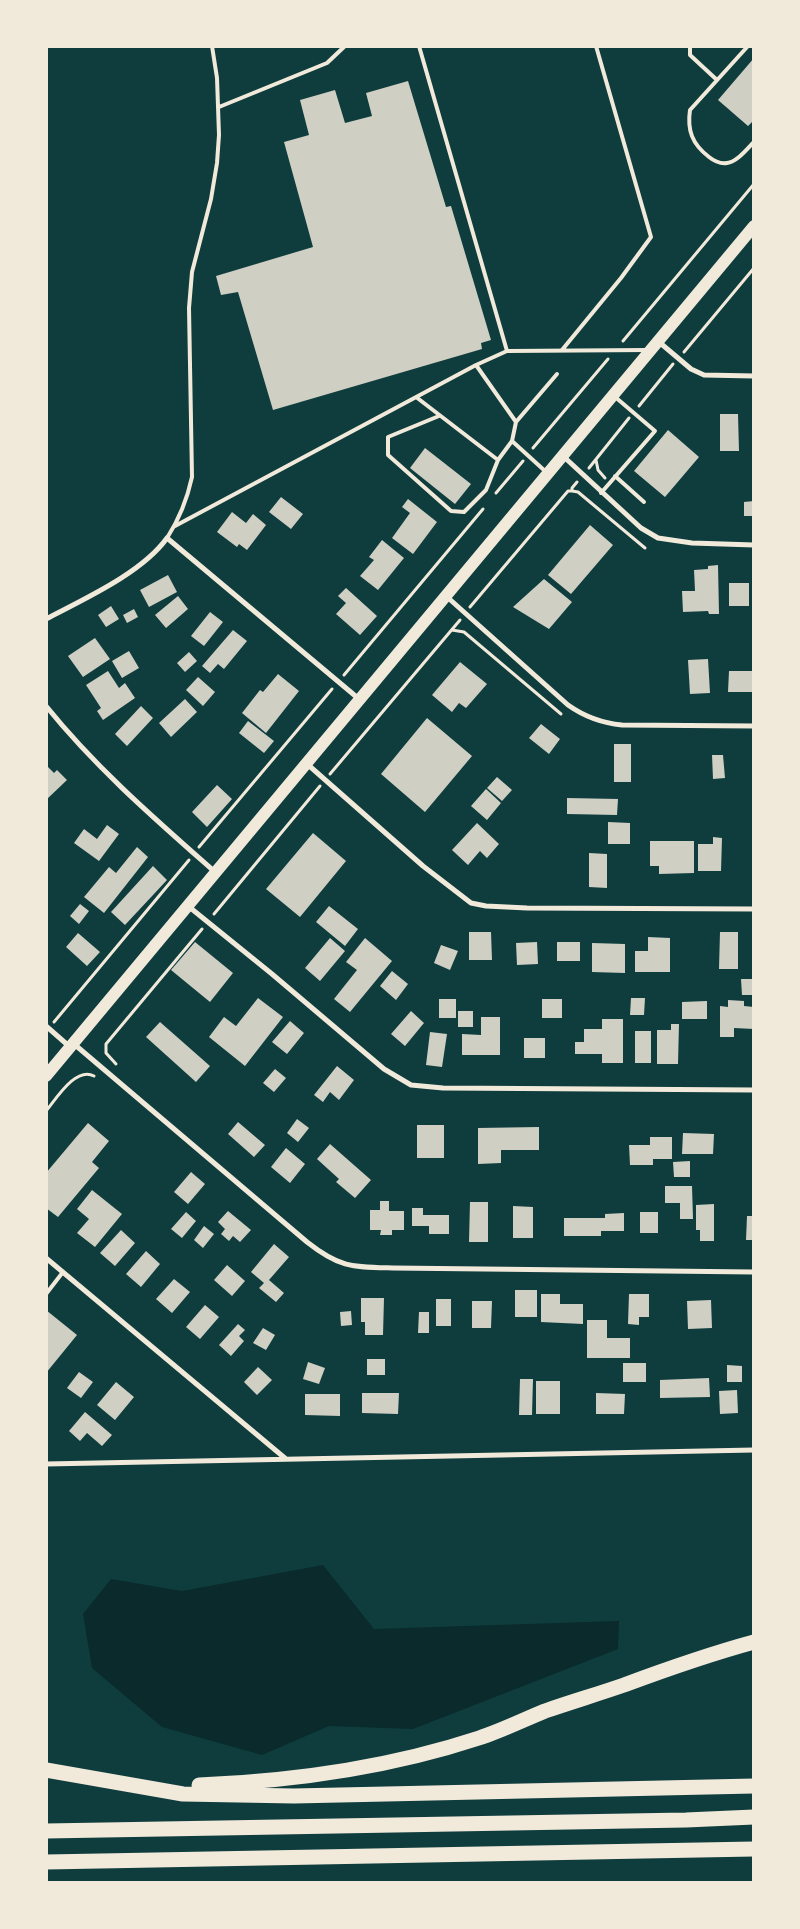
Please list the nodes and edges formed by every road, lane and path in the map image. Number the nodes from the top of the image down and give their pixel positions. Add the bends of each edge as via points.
1 (212, 46) edge
2 (346, 46) edge
3 (419, 46) edge
4 (596, 46) edge
5 (690, 46) edge
6 (748, 46) edge
7 (717, 80) junction
8 (219, 107) junction
9 (753, 144) edge
10 (754, 184) edge
11 (754, 226) edge
12 (754, 268) edge
13 (653, 345) junction
14 (507, 350) junction
15 (562, 350) junction
16 (616, 350) junction
17 (678, 358) junction
18 (476, 365) junction
19 (558, 374) dead end
20 (754, 376) edge
21 (612, 394) junction
22 (416, 397) junction
23 (633, 412) junction
24 (439, 416) junction
25 (516, 422) junction
26 (512, 441) junction
27 (528, 455) junction
28 (562, 455) junction
29 (498, 460) junction
30 (547, 473) junction
31 (583, 474) junction
32 (615, 476) junction
33 (572, 491) junction
34 (601, 493) junction
35 (491, 499) dead end
36 (644, 502) dead end
37 (484, 507) dead end
38 (175, 526) junction
39 (167, 538) junction
40 (754, 545) edge
41 (645, 548) dead end
42 (445, 595) junction
43 (466, 613) junction
44 (46, 619) edge
45 (451, 630) junction
46 (339, 681) junction
47 (359, 699) junction
48 (46, 706) edge
49 (566, 717) dead end
50 (754, 726) edge
51 (306, 763) junction
52 (325, 780) junction
53 (194, 853) junction
54 (215, 872) junction
55 (188, 905) junction
56 (754, 909) edge
57 (208, 921) junction
58 (48, 1027) edge
59 (72, 1045) junction
60 (117, 1065) dead end
61 (46, 1076) edge
62 (99, 1080) dead end
63 (754, 1090) edge
64 (46, 1111) edge
65 (46, 1258) edge
66 (63, 1272) junction
67 (754, 1272) edge
68 (46, 1294) edge
69 (754, 1450) edge
70 (286, 1460) junction
71 (46, 1464) edge
72 (754, 1642) edge
73 (46, 1770) edge
74 (109, 1780) junction
75 (754, 1786) edge
76 (754, 1817) edge
77 (46, 1831) edge
78 (754, 1849) edge
79 (46, 1862) edge

1 - 8 lane
2 - 8 lane via 327,62
3 - 14 lane
4 - 15 lane via 651,237
5 - 7 lane via 690,55
6 - 7 lane
7 - 9 lane via 690,110 690,134 698,149 715,161 727,163
8 - 38 lane via 217,162 190,290 192,477
10 - 16 path
11 - 13 main road
12 - 17 path
13 - 16 lane
13 - 17 street
13 - 21 main road
14 - 15 lane
14 - 18 lane
15 - 16 lane
16 - 27 path
17 - 20 street via 704,375
17 - 23 path
18 - 22 lane
18 - 25 lane
19 - 25 lane
21 - 23 lane
21 - 28 main road
22 - 24 lane
22 - 38 lane
23 - 31 path
23 - 32 lane via 655,431
24 - 29 lane
24 - 29 lane via 388,437 388,456 451,511 464,512 486,490
25 - 26 lane
26 - 27 lane
26 - 29 lane
27 - 30 lane
27 - 35 path
28 - 30 main road
28 - 31 street
30 - 42 main road
31 - 33 path
31 - 34 street
32 - 34 lane
32 - 36 lane
33 - 41 path via 578,492
33 - 43 path via 568,491
34 - 40 street via 641,528 658,538 692,543
37 - 46 path
38 - 39 lane
39 - 44 street via 153,555 124,575
39 - 46 street
42 - 43 street
42 - 47 main road
43 - 45 path
43 - 50 street via 568,706 597,721 622,725
45 - 49 path via 464,632
45 - 52 path
46 - 47 street
46 - 53 path
47 - 51 main road
48 - 53 street via 108,776
51 - 52 street
51 - 54 main road
52 - 56 street via 471,904 527,908
52 - 57 path
53 - 54 street
53 - 58 path
54 - 55 main road
55 - 57 street
55 - 59 main road
57 - 60 path via 106,1044 106,1053
57 - 63 street via 366,1055 411,1085 443,1088
58 - 59 street
59 - 61 main road
59 - 67 street via 306,1242 331,1260 343,1264 393,1268
62 - 64 path via 90,1074 74,1078
65 - 66 street
66 - 68 lane
66 - 70 street
69 - 70 street
70 - 71 street
72 - 74 highway via 703,1656 480,1738 360,1768 251,1783 198,1785
73 - 74 highway
74 - 75 highway via 183,1794 294,1796
76 - 77 highway
78 - 79 highway

